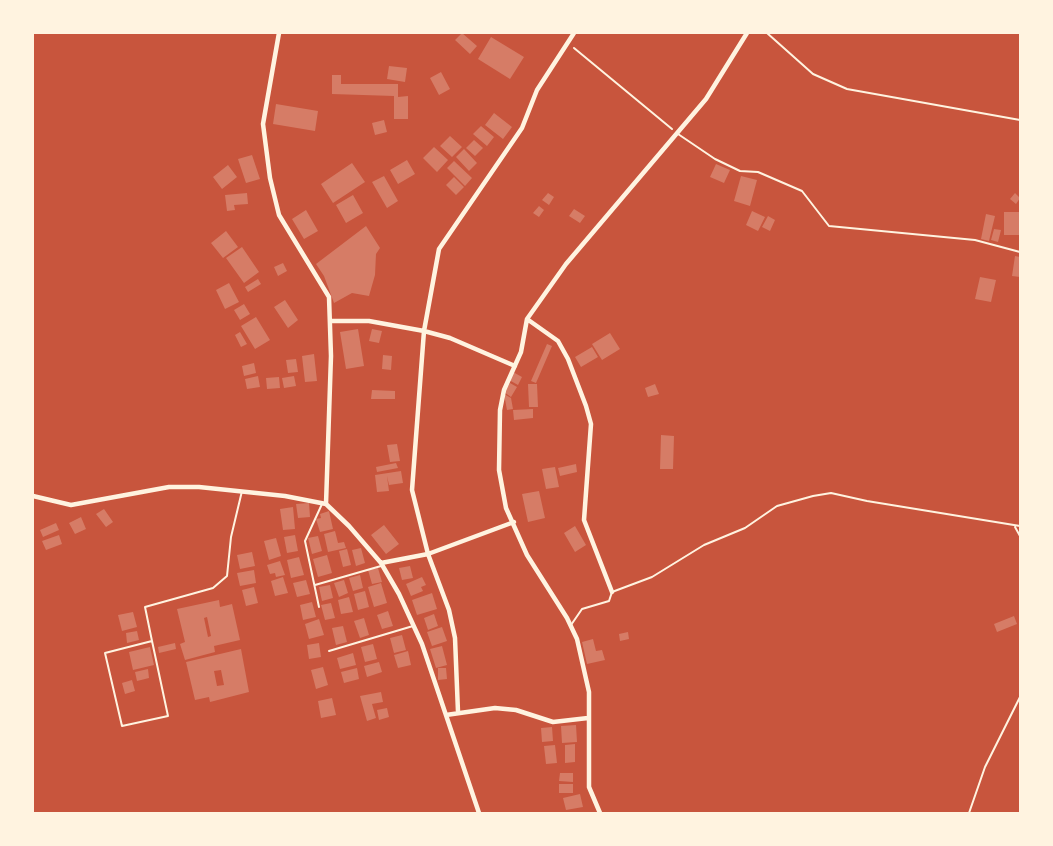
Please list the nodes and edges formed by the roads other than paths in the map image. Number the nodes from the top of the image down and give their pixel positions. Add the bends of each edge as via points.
1 (279, 33) edge
2 (574, 33) edge
3 (747, 33) edge
4 (767, 33) edge
5 (1020, 120) edge
6 (678, 134) junction
7 (1020, 252) edge
8 (527, 319) junction
9 (331, 321) junction
10 (424, 331) junction
11 (515, 366) junction
12 (242, 491) junction
13 (33, 496) edge
14 (324, 504) junction
15 (514, 522) junction
16 (1020, 526) edge
17 (1015, 527) junction
18 (1020, 536) edge
19 (428, 554) junction
20 (381, 564) junction
21 (315, 585) junction
22 (612, 592) junction
23 (320, 607) dead end
24 (570, 625) junction
25 (414, 626) junction
26 (152, 641) junction
27 (329, 651) dead end
28 (458, 712) junction
29 (446, 715) junction
30 (588, 718) junction
31 (479, 813) edge
32 (600, 813) edge

1 - 9 street via 263,124 270,178 279,215 330,297
2 - 10 street via 537,90 522,128 439,249
3 - 6 street via 706,99
4 - 5 lane via 813,74 847,89
6 - 7 lane via 740,171 758,172 802,191 829,226 975,240
6 - 8 street via 566,264
8 - 11 street
8 - 22 street via 558,341 586,406 591,424 584,520
9 - 10 street via 369,321
9 - 14 street
10 - 11 street
10 - 19 street via 412,490
11 - 15 street via 504,390 498,447 502,491
12 - 13 street via 169,487 71,505
12 - 14 street
12 - 26 lane via 227,576 213,588 146,607
14 - 20 street
14 - 21 lane via 304,541
15 - 19 street
15 - 24 street via 527,555
16 - 17 lane
17 - 18 lane
17 - 22 lane via 831,493 777,506 745,528 705,544 652,577
19 - 20 street
19 - 28 street via 449,610
20 - 21 lane
20 - 25 street
21 - 23 lane
22 - 24 lane via 609,602 582,609
24 - 30 street via 589,692
25 - 27 lane
25 - 29 street
26 - 26 lane via 168,716 122,726 105,653
28 - 29 street
28 - 30 street via 495,708 553,722
29 - 31 street
30 - 32 street via 589,787

